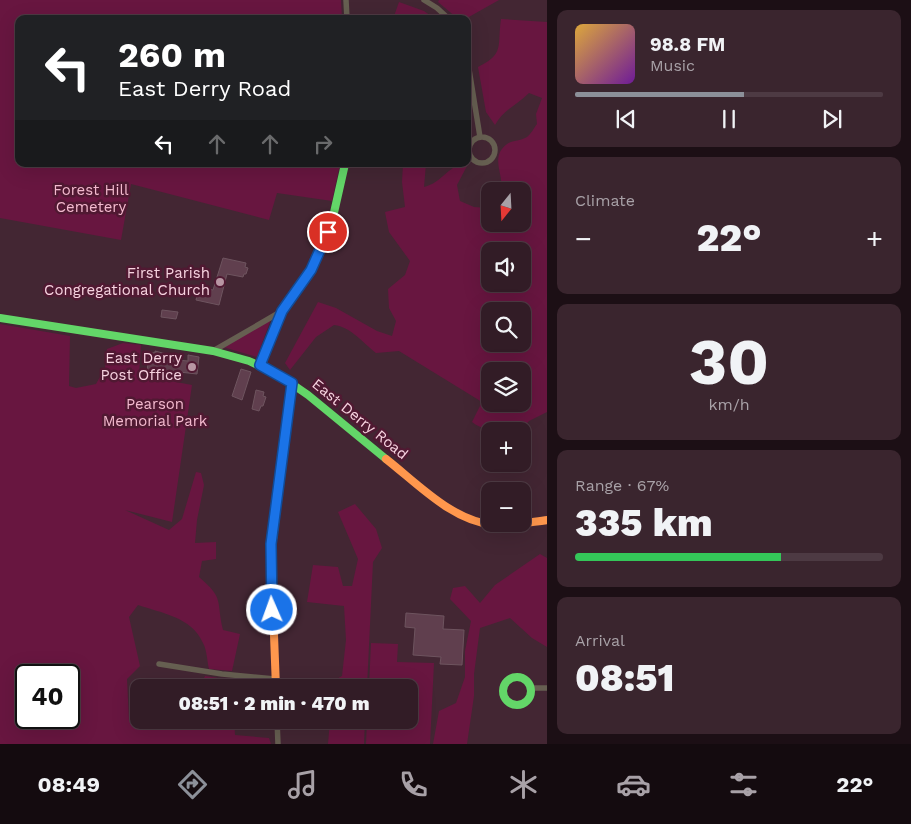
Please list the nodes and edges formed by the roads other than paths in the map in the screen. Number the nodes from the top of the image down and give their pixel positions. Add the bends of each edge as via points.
1 (346, 0) edge
2 (424, 0) edge
3 (347, 15) edge
4 (445, 15) edge
5 (471, 82) edge
6 (480, 137) junction
7 (471, 143) edge
8 (471, 155) edge
9 (344, 167) edge
10 (282, 311) junction
11 (0, 318) edge
12 (213, 351) junction
13 (260, 365) junction
14 (292, 383) junction
15 (547, 520) edge
16 (159, 664) dead end
17 (275, 679) joint
18 (530, 688) dead end
19 (547, 688) edge
20 (277, 729) edge
21 (278, 744) edge

1 - 3 street
2 - 4 street
5 - 6 street
6 - 7 street
6 - 8 street via 490,139 495,146 494,156 486,163 477,163
9 - 10 street via 323,245 311,270
10 - 12 street
10 - 13 street
11 - 12 street, East Derry Road
12 - 13 street, East Derry Road
13 - 14 street, East Derry Road
14 - 15 street, East Derry Road via 461,516 496,525
14 - 17 street via 270,554
16 - 17 street
18 - 19 street
20 - 21 street

